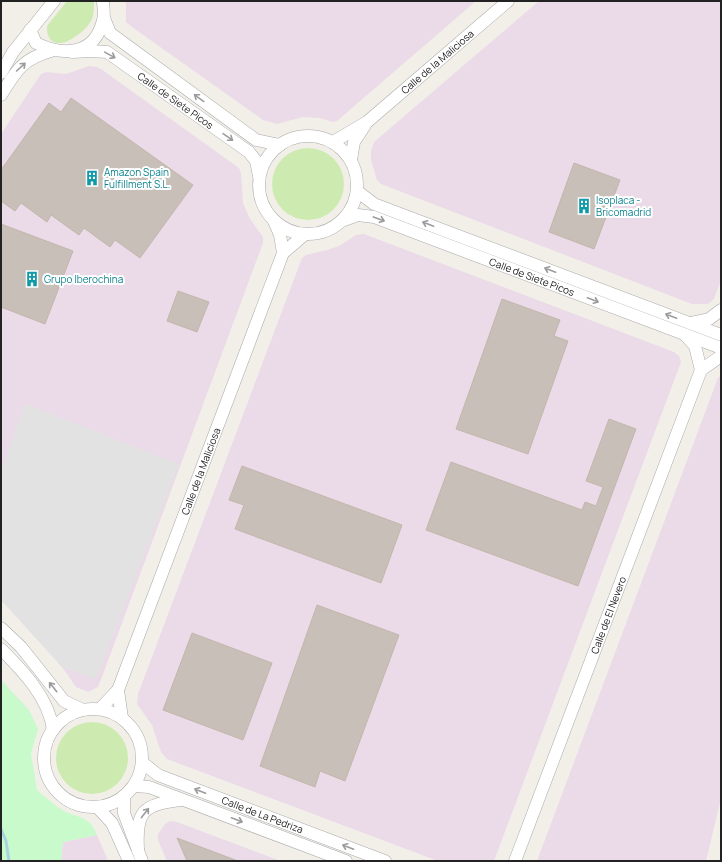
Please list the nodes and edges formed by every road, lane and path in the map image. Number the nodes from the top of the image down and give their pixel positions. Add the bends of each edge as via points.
1 (54, 1) edge
2 (103, 1) edge
3 (508, 1) edge
4 (104, 18) junction
5 (30, 30) junction
6 (51, 51) junction
7 (72, 52) junction
8 (1, 72) edge
9 (1, 96) edge
10 (367, 122) junction
11 (332, 142) junction
12 (280, 145) junction
13 (351, 160) junction
14 (260, 177) junction
15 (358, 191) junction
16 (274, 221) junction
17 (342, 221) junction
18 (304, 235) junction
19 (283, 253) junction
20 (721, 310) edge
21 (689, 323) junction
22 (684, 334) junction
23 (721, 335) edge
24 (721, 348) edge
25 (721, 356) edge
26 (701, 370) junction
27 (1, 628) edge
28 (1, 649) edge
29 (118, 690) junction
30 (100, 709) junction
31 (83, 710) junction
32 (122, 718) junction
33 (53, 730) junction
34 (143, 763) junction
35 (134, 786) junction
36 (124, 797) junction
37 (183, 800) junction
38 (96, 807) junction
39 (140, 856) edge
40 (129, 861) edge
41 (346, 861) edge
42 (385, 861) edge
43 (515, 861) edge

1 - 5 street
2 - 4 street
3 - 10 street, Calle de la Maliciosa
4 - 7 street via 99,34 88,45
12 -> 4 street, Calle de Siete Picos via 256,140 110,33
5 - 6 street via 36,44
5 - 8 street
6 - 7 street, Calle de Siete Picos
9 -> 6 street via 17,70 35,56
7 -> 14 street, Calle de Siete Picos via 107,52 249,152 256,161
10 - 11 street, Calle de la Maliciosa
10 - 13 street, Calle de la Maliciosa via 354,142
11 - 12 street via 320,137 306,136
11 - 13 street
12 - 14 street via 263,165
13 - 15 street via 356,170
14 - 16 street via 261,201
15 - 17 street via 352,208
21 -> 15 street, Calle de Siete Picos via 374,204
16 - 18 street via 288,230
16 - 19 street
17 - 18 street via 318,234
17 -> 22 street, Calle de Siete Picos via 358,215 374,217
18 - 19 street, Calle de la Maliciosa
19 - 29 street, Calle de la Maliciosa
20 - 21 street via 709,319
21 - 23 street, Calle de Siete Picos
22 - 24 street, Calle de Siete Picos
22 - 26 street via 694,346
25 - 26 street
26 - 43 street, Calle de El Nevero
31 -> 27 street via 64,701 21,647
28 - 33 street via 23,671 48,709
29 - 30 street, Calle de la Maliciosa
29 - 32 street, Calle de la Maliciosa
30 - 31 street
30 - 32 street
31 - 33 street via 71,714
32 - 34 street via 134,730 141,746
33 - 38 street via 46,744 44,760 47,775 55,789 66,799 81,806
34 - 35 street
42 -> 34 street, Calle de La Pedriza via 158,775
35 - 36 street
35 - 37 street, Calle de La Pedriza via 149,787
36 - 38 street via 111,804
36 - 39 street via 124,813
39 -> 37 street via 137,827 143,814 150,807
37 -> 41 street, Calle de La Pedriza
38 - 40 street via 112,823

